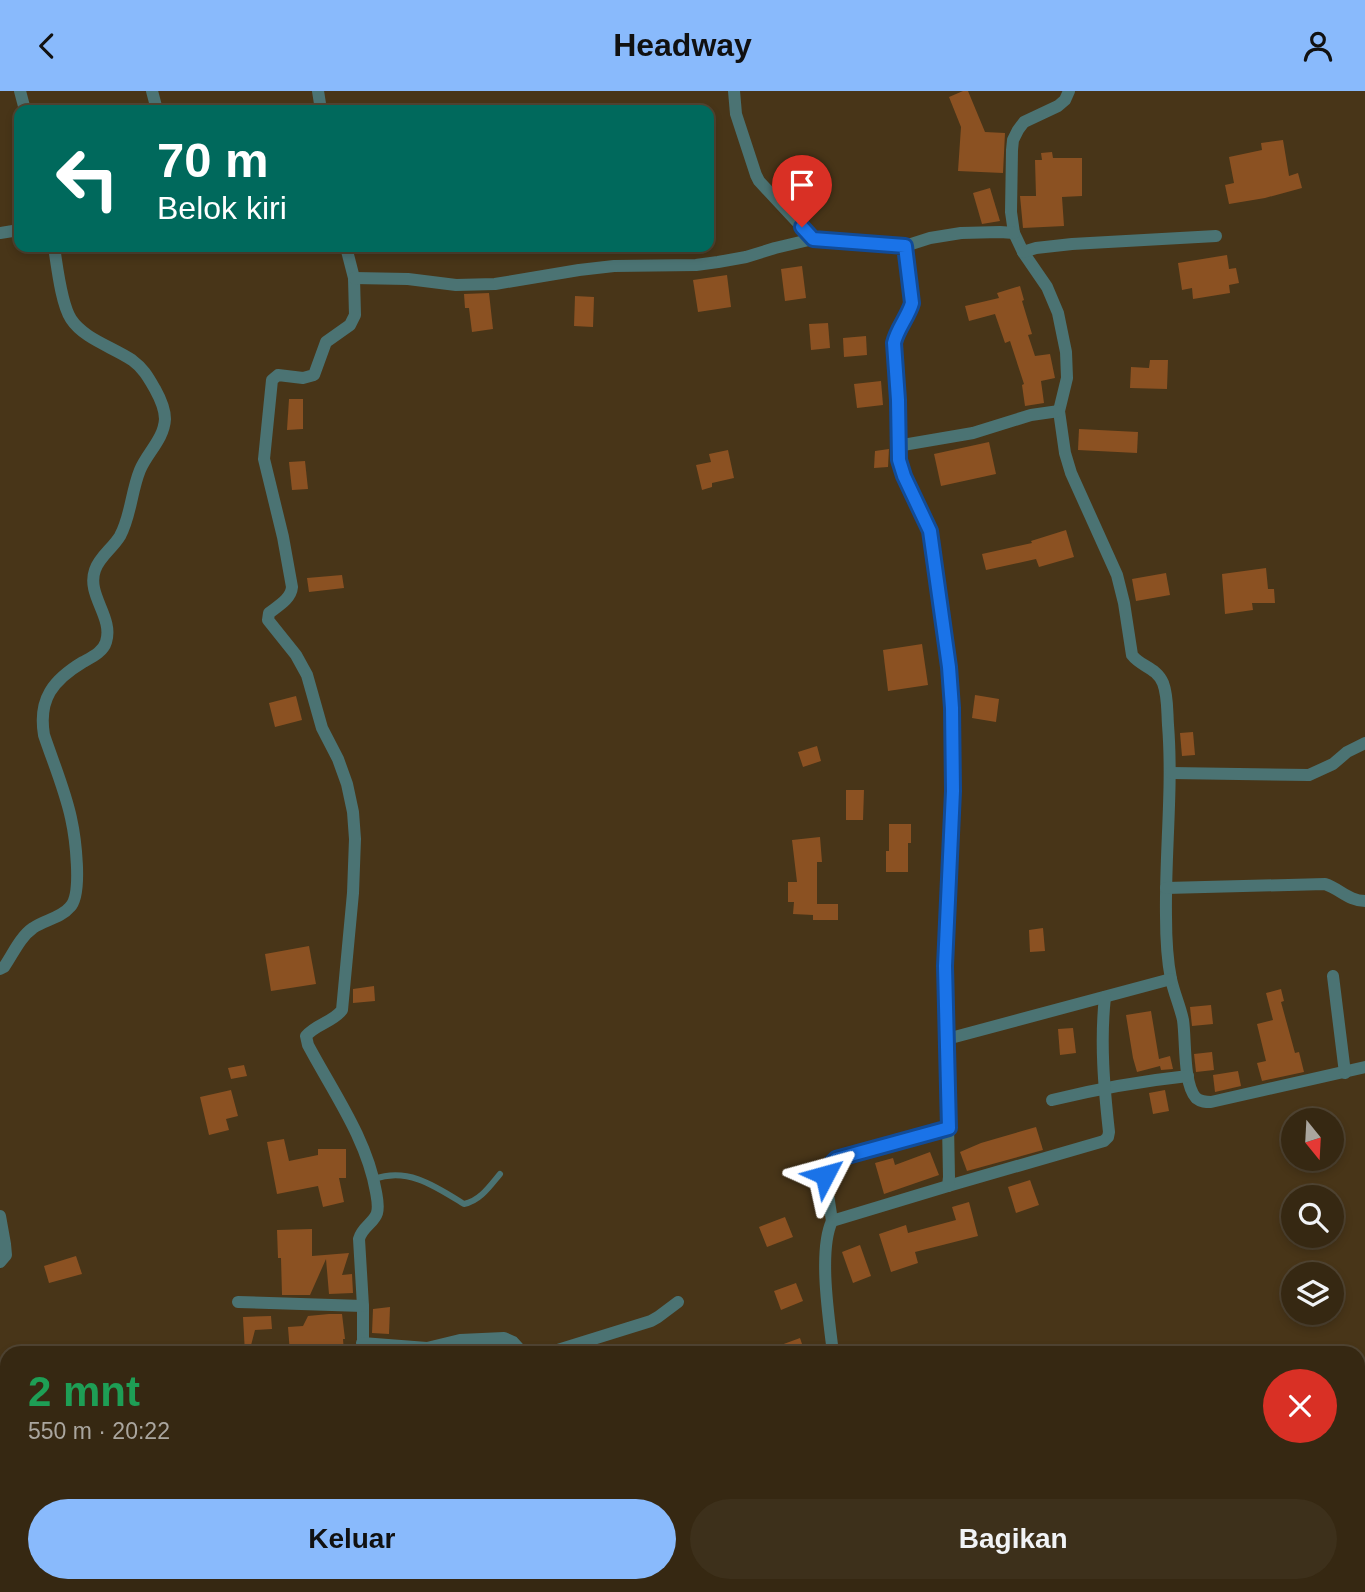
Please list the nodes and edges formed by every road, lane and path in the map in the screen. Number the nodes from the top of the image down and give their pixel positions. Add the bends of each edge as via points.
1 (734, 91) edge
2 (1069, 91) edge
3 (1014, 233) junction
4 (1216, 236) dead end
5 (813, 239) junction
6 (905, 246) junction
7 (55, 252) edge
8 (347, 252) edge
9 (1023, 252) junction
10 (354, 278) junction
11 (1059, 411) junction
12 (898, 446) junction
13 (1365, 743) edge
14 (1171, 773) junction
15 (1166, 888) junction
16 (1365, 901) edge
17 (0, 969) edge
18 (1334, 977) dead end
19 (1171, 979) junction
20 (1105, 997) junction
21 (947, 1039) junction
22 (1365, 1067) edge
23 (1345, 1073) junction
24 (1188, 1076) junction
25 (1104, 1087) junction
26 (1052, 1100) dead end
27 (949, 1128) junction
28 (500, 1174) dead end
29 (374, 1179) junction
30 (948, 1186) junction
31 (0, 1216) edge
32 (832, 1221) junction
33 (0, 1262) edge
34 (238, 1301) dead end
35 (678, 1302) dead end
36 (363, 1306) junction
37 (362, 1346) edge
38 (436, 1346) edge
39 (517, 1346) edge
40 (571, 1346) edge
41 (832, 1346) edge

1 - 5 street via 736,114 759,181
2 - 3 street via 1058,106 1024,122 1013,140 1010,188
3 - 6 street via 961,233
3 - 9 street
4 - 9 street via 1072,244
5 - 6 street
5 - 10 street via 718,262 614,266 495,284
6 - 12 street via 912,303 894,343
7 - 17 street via 71,319 146,373 160,398 165,420 163,432 140,469 124,527 94,571 94,591 106,620 106,645 58,680 44,712 44,736 71,817 77,894 64,913 30,930
8 - 10 street
9 - 11 street via 1058,313 1067,378
10 - 29 street via 355,315 350,325 326,342 314,375 278,375 272,380 264,459 292,587 268,620 307,675 322,728 347,785 355,839 342,1010 306,1036
11 - 12 street
11 - 14 street via 1071,474 1120,583 1132,655 1163,683
12 - 21 street via 904,476 930,531 949,667 953,791 945,966
13 - 14 street via 1309,775
14 - 15 street
15 - 16 street via 1325,884 1353,900
15 - 19 street
18 - 23 street
19 - 20 street
19 - 24 street via 1182,1018
20 - 21 street
20 - 25 street
21 - 27 street
22 - 23 street
23 - 24 street via 1211,1102 1196,1097
24 - 25 street
25 - 26 street
25 - 30 street via 1109,1132 1104,1141
27 - 30 street
27 - 32 street via 830,1163 825,1175
28 - 29 lane via 480,1197 464,1204 406,1174
29 - 36 street via 378,1212 359,1239
30 - 32 street
31 - 33 street via 6,1255
32 - 41 street via 826,1240 826,1289
34 - 36 street
35 - 40 street via 651,1321
36 - 37 street
38 - 39 street via 503,1338

